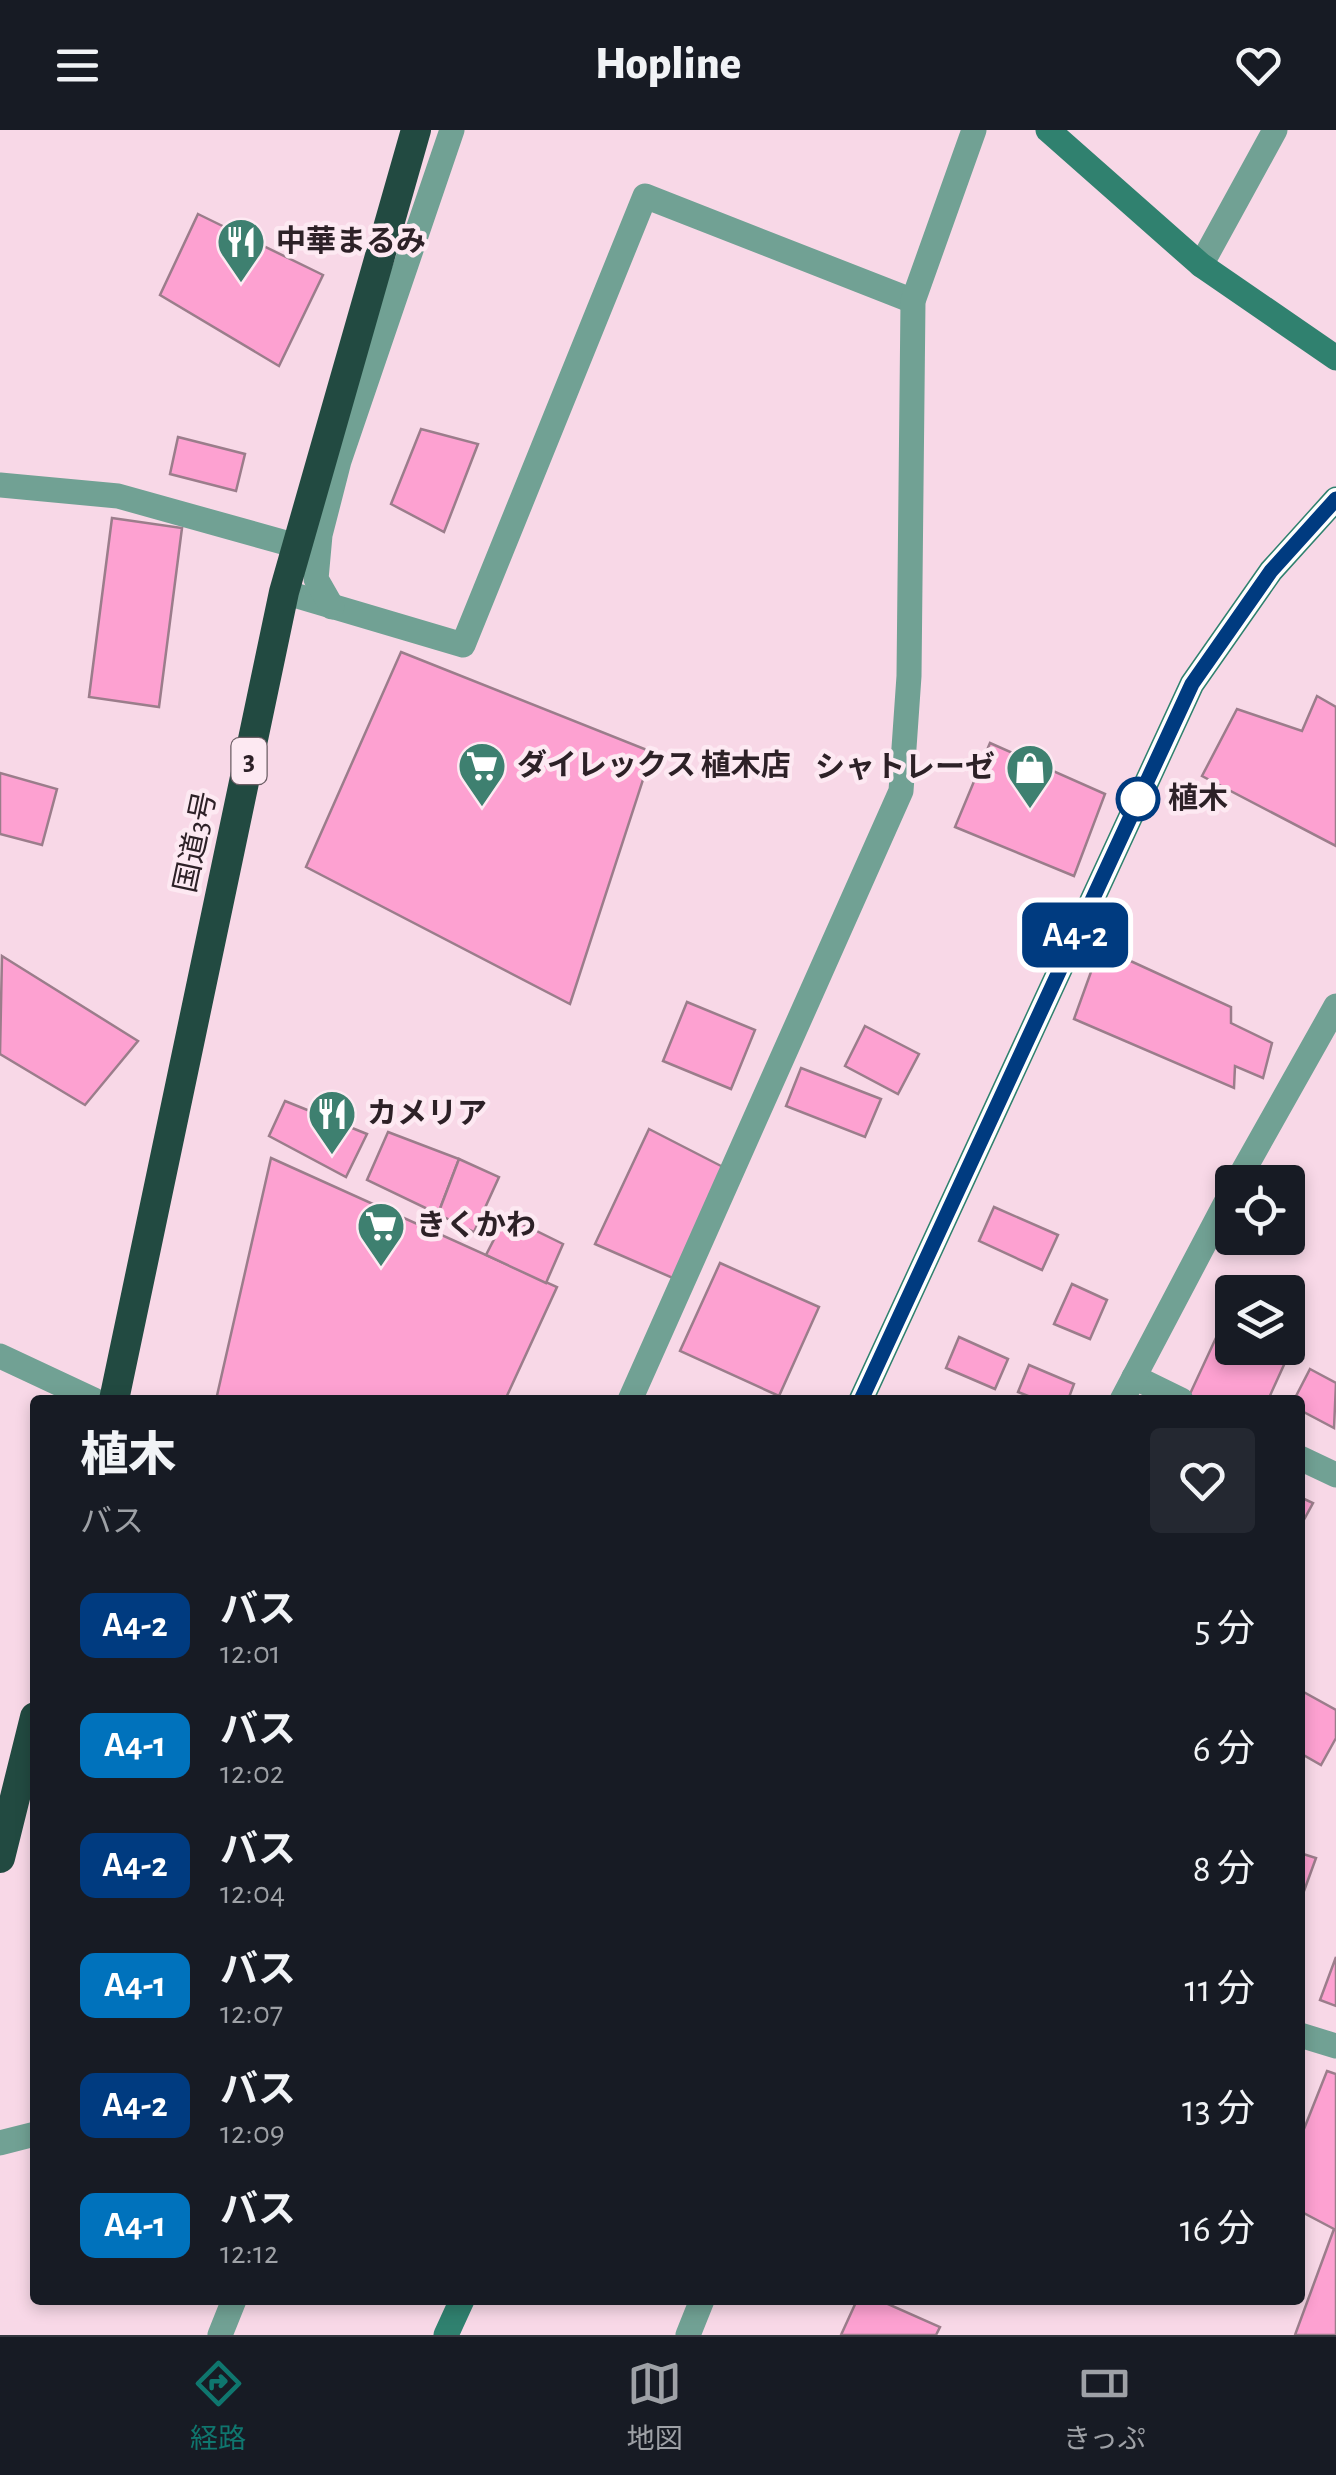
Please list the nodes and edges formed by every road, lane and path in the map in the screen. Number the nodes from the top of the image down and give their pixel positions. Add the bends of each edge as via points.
1 (452, 130) edge
2 (974, 130) edge
3 (1048, 130) edge
4 (1275, 130) edge
5 (413, 134) edge
6 (1201, 265) junction
7 (913, 301) junction
8 (1336, 358) edge
9 (0, 485) edge
10 (1336, 499) edge
11 (296, 546) junction
12 (284, 592) junction
13 (332, 606) junction
14 (1336, 1006) edge
15 (1247, 1165) edge
16 (1215, 1223) edge
17 (0, 1356) edge
18 (1128, 1388) edge
19 (83, 1395) edge
20 (115, 1395) edge
21 (632, 1395) edge
22 (863, 1395) edge
23 (1159, 1395) edge
24 (1305, 1460) edge
25 (1336, 1475) edge
26 (30, 1737) edge
27 (0, 1858) edge
28 (1305, 2037) edge
29 (1336, 2046) edge
30 (30, 2135) edge
31 (0, 2143) edge
32 (232, 2305) edge
33 (460, 2305) edge
34 (700, 2305) edge
35 (220, 2335) edge
36 (446, 2335) edge
37 (688, 2335) edge

1 - 13 street via 320,536 316,578
2 - 7 street
3 - 6 street
4 - 6 street
5 - 11 highway, 国道3号 / 3
6 - 8 street
7 - 13 street via 644,196 463,645
7 - 21 street via 909,676 900,792
9 - 11 street via 118,496
10 - 22 street via 1271,571 1192,684
11 - 12 highway, 国道3号 / 3
12 - 13 street
12 - 20 highway, 国道3号 / 3
14 - 15 street
16 - 18 street
17 - 19 street
18 - 23 street
24 - 25 street
26 - 27 highway
28 - 29 street
30 - 31 street
32 - 35 street
33 - 36 street
34 - 37 street

